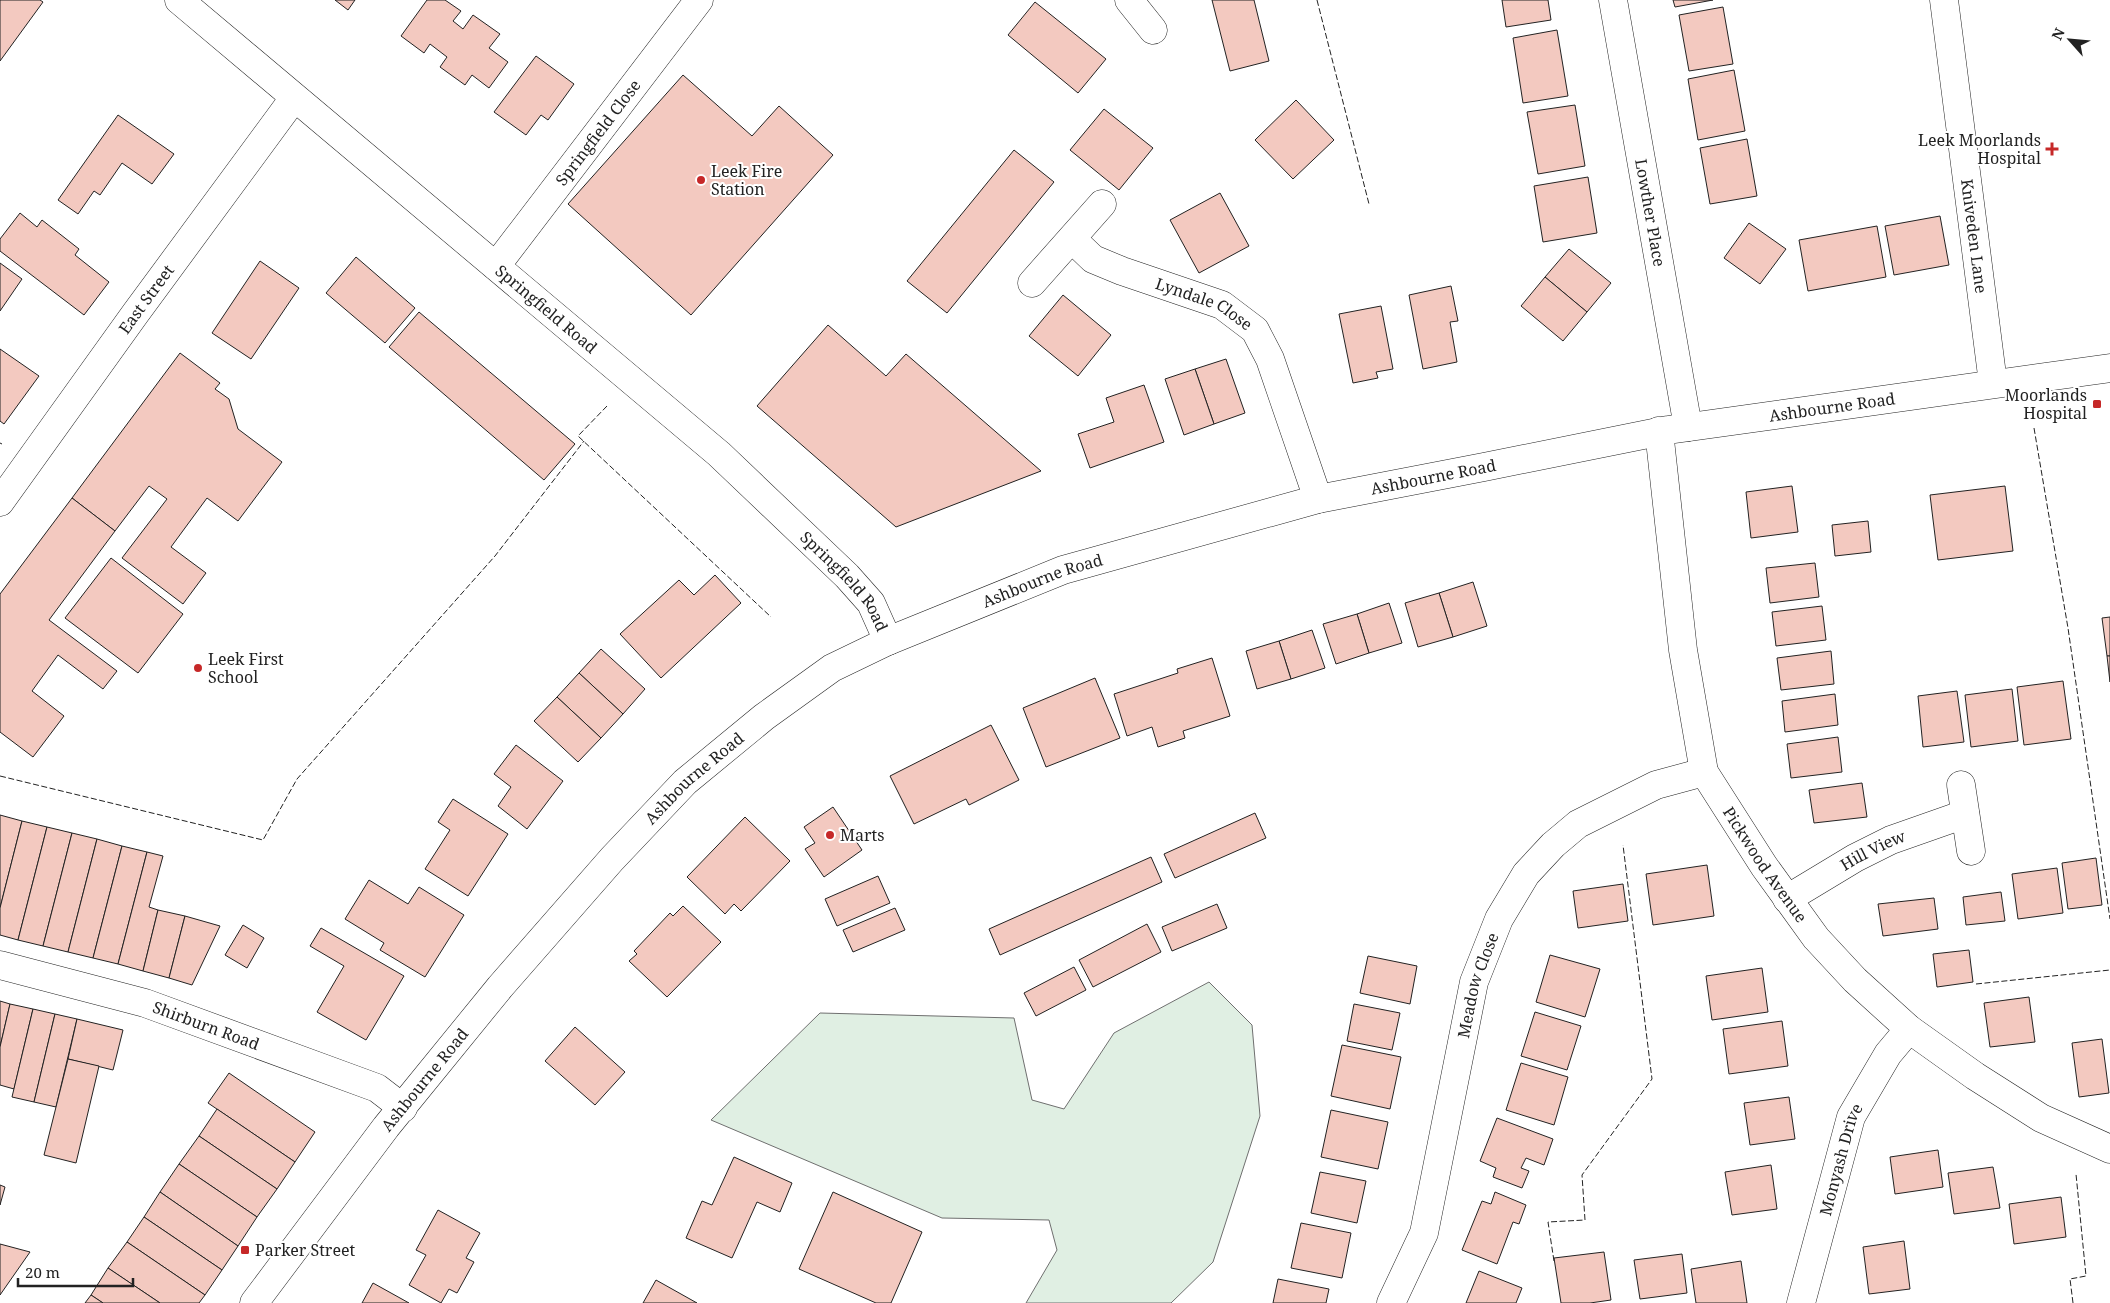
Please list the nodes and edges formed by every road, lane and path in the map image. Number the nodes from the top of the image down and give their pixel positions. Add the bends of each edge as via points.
1 (179, 0) edge
2 (699, 0) edge
3 (1129, 0) edge
4 (1614, 0) edge
5 (1944, 0) edge
6 (1153, 30) dead end
7 (294, 98) junction
8 (1102, 204) dead end
9 (1072, 239) junction
10 (496, 266) junction
11 (1032, 283) dead end
12 (2110, 368) edge
13 (1993, 383) junction
14 (1688, 426) junction
15 (1659, 431) junction
16 (1318, 499) junction
17 (0, 502) edge
18 (888, 640) junction
19 (1704, 772) junction
20 (1961, 785) dead end
21 (1965, 814) junction
22 (1971, 851) dead end
23 (1787, 899) junction
24 (0, 965) edge
25 (1909, 1028) junction
26 (403, 1108) junction
27 (2110, 1149) edge
28 (254, 1303) edge
29 (1391, 1303) edge
30 (1801, 1303) edge

1 - 7 main road, Springfield Road
2 - 10 main road, Springfield Close
3 - 6 main road
4 - 14 main road, Lowther Place
5 - 13 main road, Kniveden Lane
7 - 10 main road, Springfield Road
7 - 17 main road, East Street
8 - 9 main road
9 - 11 main road
9 - 16 main road, Lyndale Close via 1093,259 1222,306 1256,330 1270,359
10 - 18 main road, Springfield Road via 718,454 847,576 870,603
12 - 13 main road, Ashbourne Road
13 - 14 main road, Ashbourne Road
14 - 15 main road, Ashbourne Road
15 - 16 main road, Ashbourne Road
15 - 19 main road, Pickwood Avenue via 1683,650
16 - 18 main road, Ashbourne Road via 1063,570
18 - 26 main road, Ashbourne Road via 832,668 764,717 685,782 612,859 500,987
19 - 23 main road, Pickwood Avenue
19 - 29 main road, Meadow Close via 1656,784 1578,824 1526,874 1499,919 1474,982 1424,1233
20 - 21 main road
21 - 22 main road
21 - 23 main road, Hill View via 1891,840
23 - 25 main road, Pickwood Avenue via 1816,938 1855,980
24 - 26 main road, Shirburn Road via 144,1002 187,1017 378,1088
25 - 27 main road, Pickwood Avenue via 2040,1118
25 - 30 main road, Monyash Drive via 1888,1054 1851,1117
26 - 28 main road, Ashbourne Road

